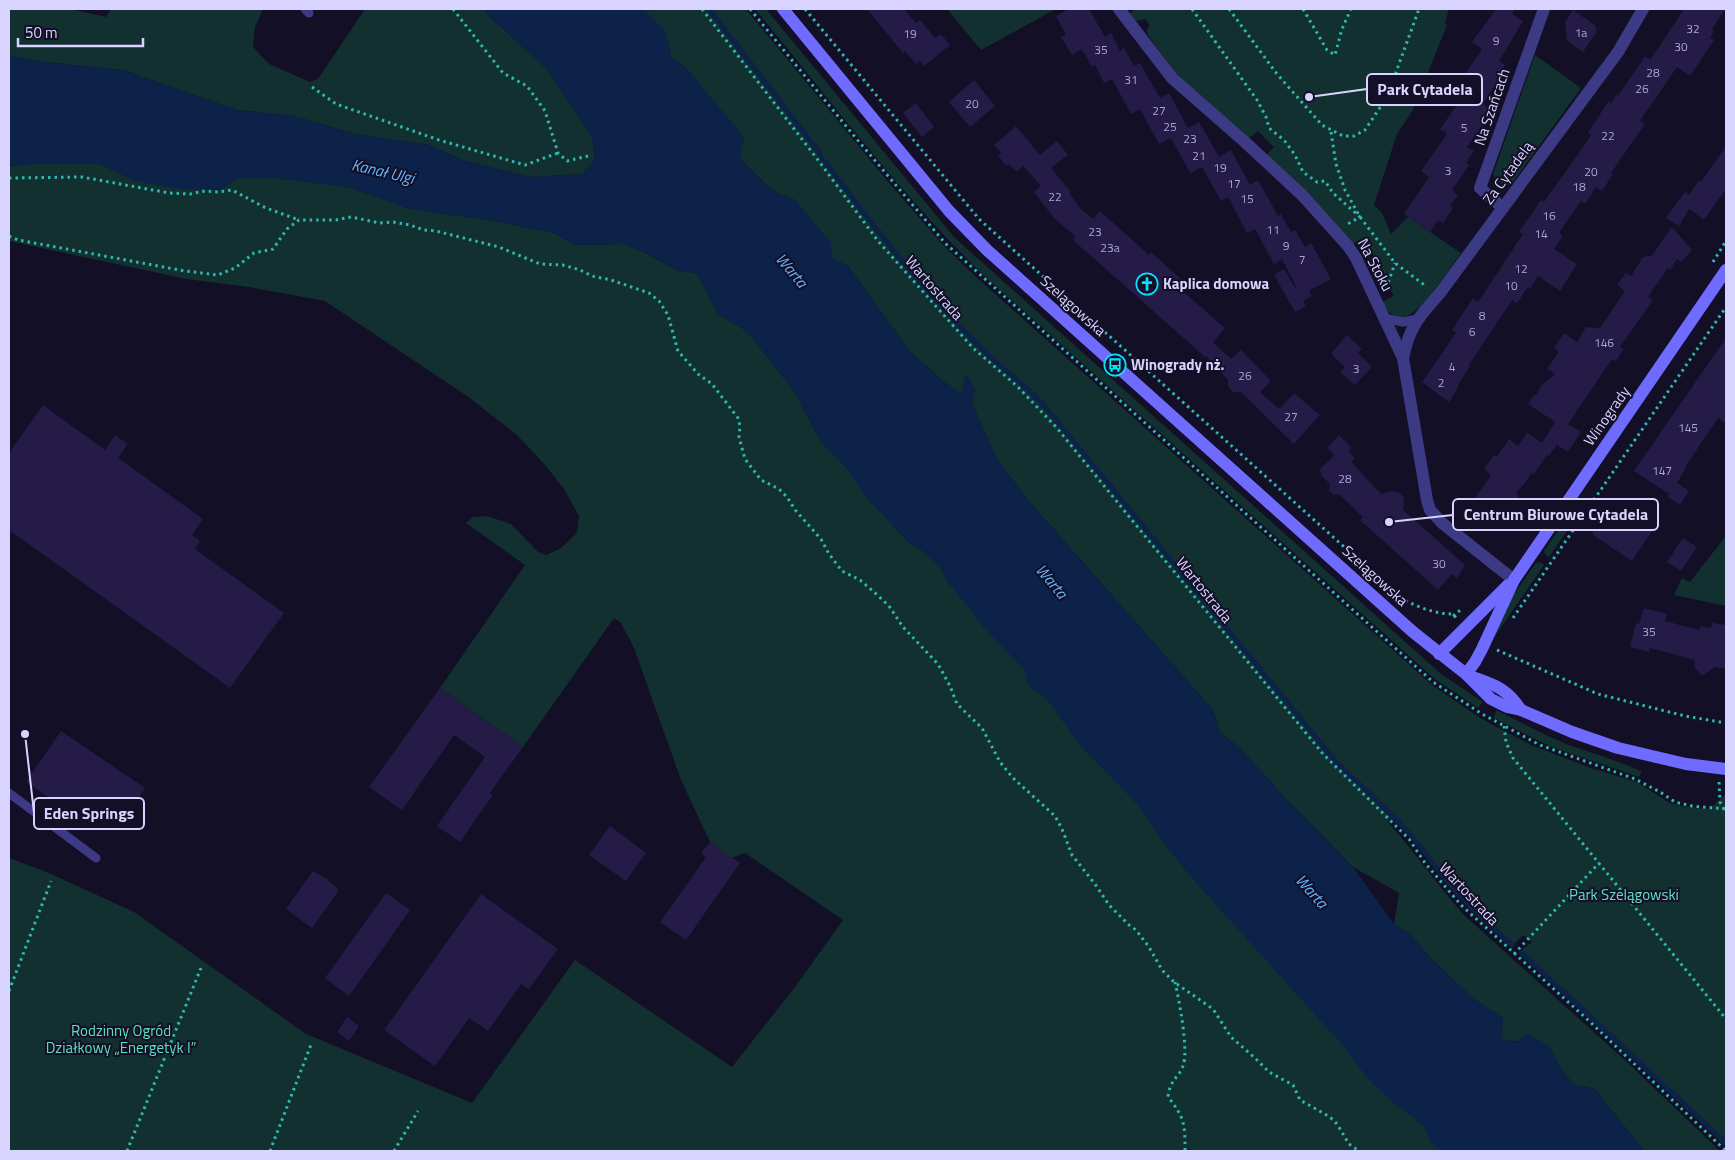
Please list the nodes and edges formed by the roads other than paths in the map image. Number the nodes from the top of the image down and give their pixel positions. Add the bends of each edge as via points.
1 (783, 9) edge
2 (1119, 9) edge
3 (1544, 9) edge
4 (1643, 9) edge
5 (1503, 208) junction
6 (1726, 270) edge
7 (1383, 318) junction
8 (1417, 319) junction
9 (1403, 358) junction
10 (1514, 580) junction
11 (1439, 654) junction
12 (1466, 674) junction
13 (1723, 769) edge
14 (9, 793) edge
15 (96, 858) dead end

1 - 11 street, Szelągowska via 965,229
2 - 7 street, Na Stoku via 1172,78 1302,195 1348,246 1363,271
3 - 5 street, Na Szańcach via 1480,188
4 - 5 street, Za Cytadelą via 1618,52
5 - 8 street, Za Cytadelą
6 - 10 street, Winogrady
7 - 8 lane via 1403,322
7 - 9 street, Na Stoku
8 - 9 street, Za Cytadelą via 1406,340
9 - 10 street, Na Stoku via 1430,510
10 - 11 street, Winogrady
10 - 12 street, Winogrady via 1482,649
11 - 12 street, Szelągowska
12 - 13 street, Szelągowska via 1498,686 1521,710 1604,744 1675,762
14 - 15 lane

